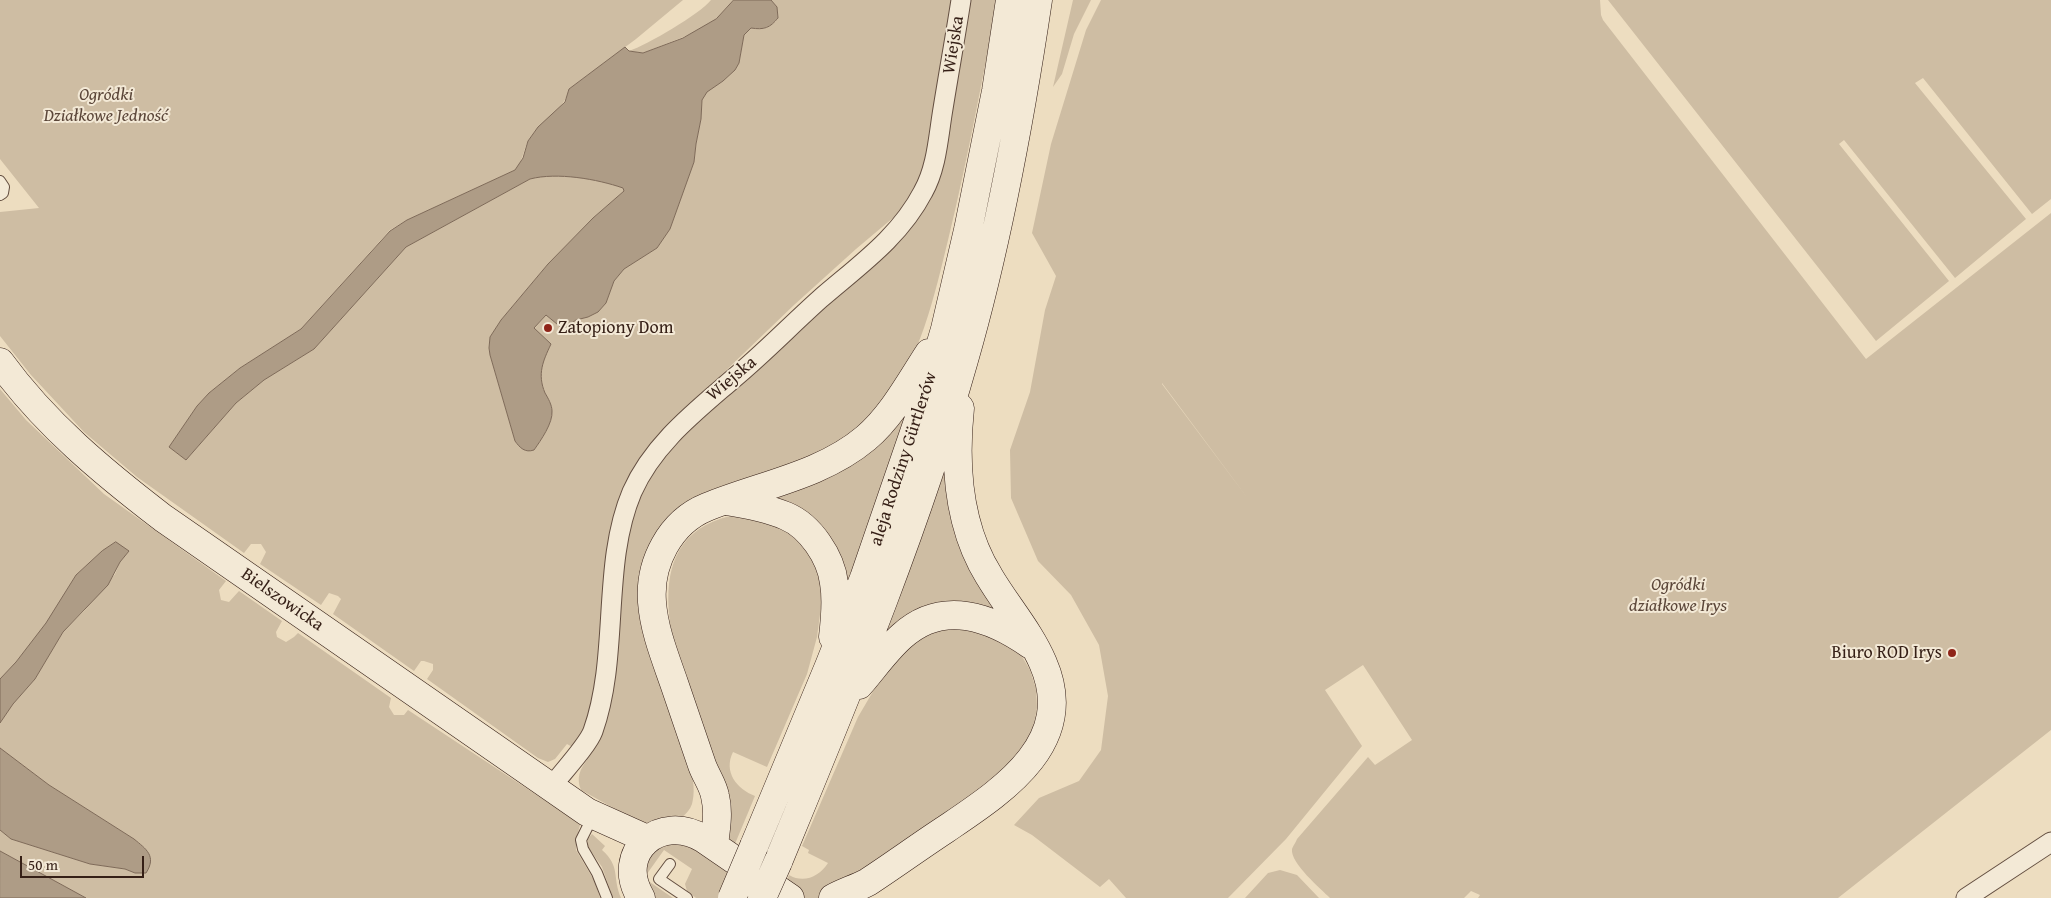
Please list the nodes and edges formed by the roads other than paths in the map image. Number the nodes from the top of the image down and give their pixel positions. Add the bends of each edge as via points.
1 (961, 0) edge
2 (1010, 0) edge
3 (1038, 0) edge
4 (0, 181) edge
5 (0, 195) edge
6 (945, 329) junction
7 (964, 359) junction
8 (0, 362) edge
9 (724, 500) junction
10 (1033, 646) junction
11 (829, 666) junction
12 (844, 703) junction
13 (551, 787) junction
14 (589, 816) junction
15 (703, 838) junction
16 (647, 839) junction
17 (2051, 842) edge
18 (633, 863) junction
19 (670, 864) dead end
20 (859, 891) edge
21 (607, 898) edge
22 (641, 898) edge
23 (687, 898) edge
24 (732, 898) edge
25 (762, 898) edge
26 (790, 898) edge
27 (833, 898) edge
28 (1966, 898) edge

1 - 13 street, Wiejska via 934,162 924,191 909,214 888,241 694,411 661,447 632,493 614,569 608,662 592,734
2 - 6 main road, aleja Rodziny Gürtlerów via 996,91
3 - 7 main road, aleja Rodziny Gürtlerów via 1015,144
4 - 5 lane via 4,187
6 - 9 main road via 878,427 866,439 816,469
6 - 11 main road, aleja Rodziny Gürtlerów via 893,496
7 - 10 main road via 958,425 958,472 963,512 989,576
7 - 12 main road, aleja Rodziny Gürtlerów via 904,546
8 - 13 main road, Bielszowicka via 46,417 79,450 163,518
9 - 11 main road via 787,516 808,532 819,547 835,583 834,635
9 - 15 main road via 700,510 677,528 658,560 653,582 652,602 657,631 703,767
10 - 12 main road via 984,620 962,614 936,616 916,625 901,637
10 - 20 main road via 1050,682 1052,700 1048,726 1026,767 984,803
11 - 24 main road, aleja Rodziny Gürtlerów, bridge
12 - 25 main road, aleja Rodziny Gürtlerów, bridge
13 - 14 main road, Bielszowicka
14 - 16 main road
14 - 18 main road
14 - 21 lane via 581,840
15 - 16 main road via 681,830 667,831
15 - 26 main road
16 - 18 main road via 636,852
17 - 28 street
18 - 22 main road via 633,882
19 - 23 lane via 659,879
20 - 27 main road

